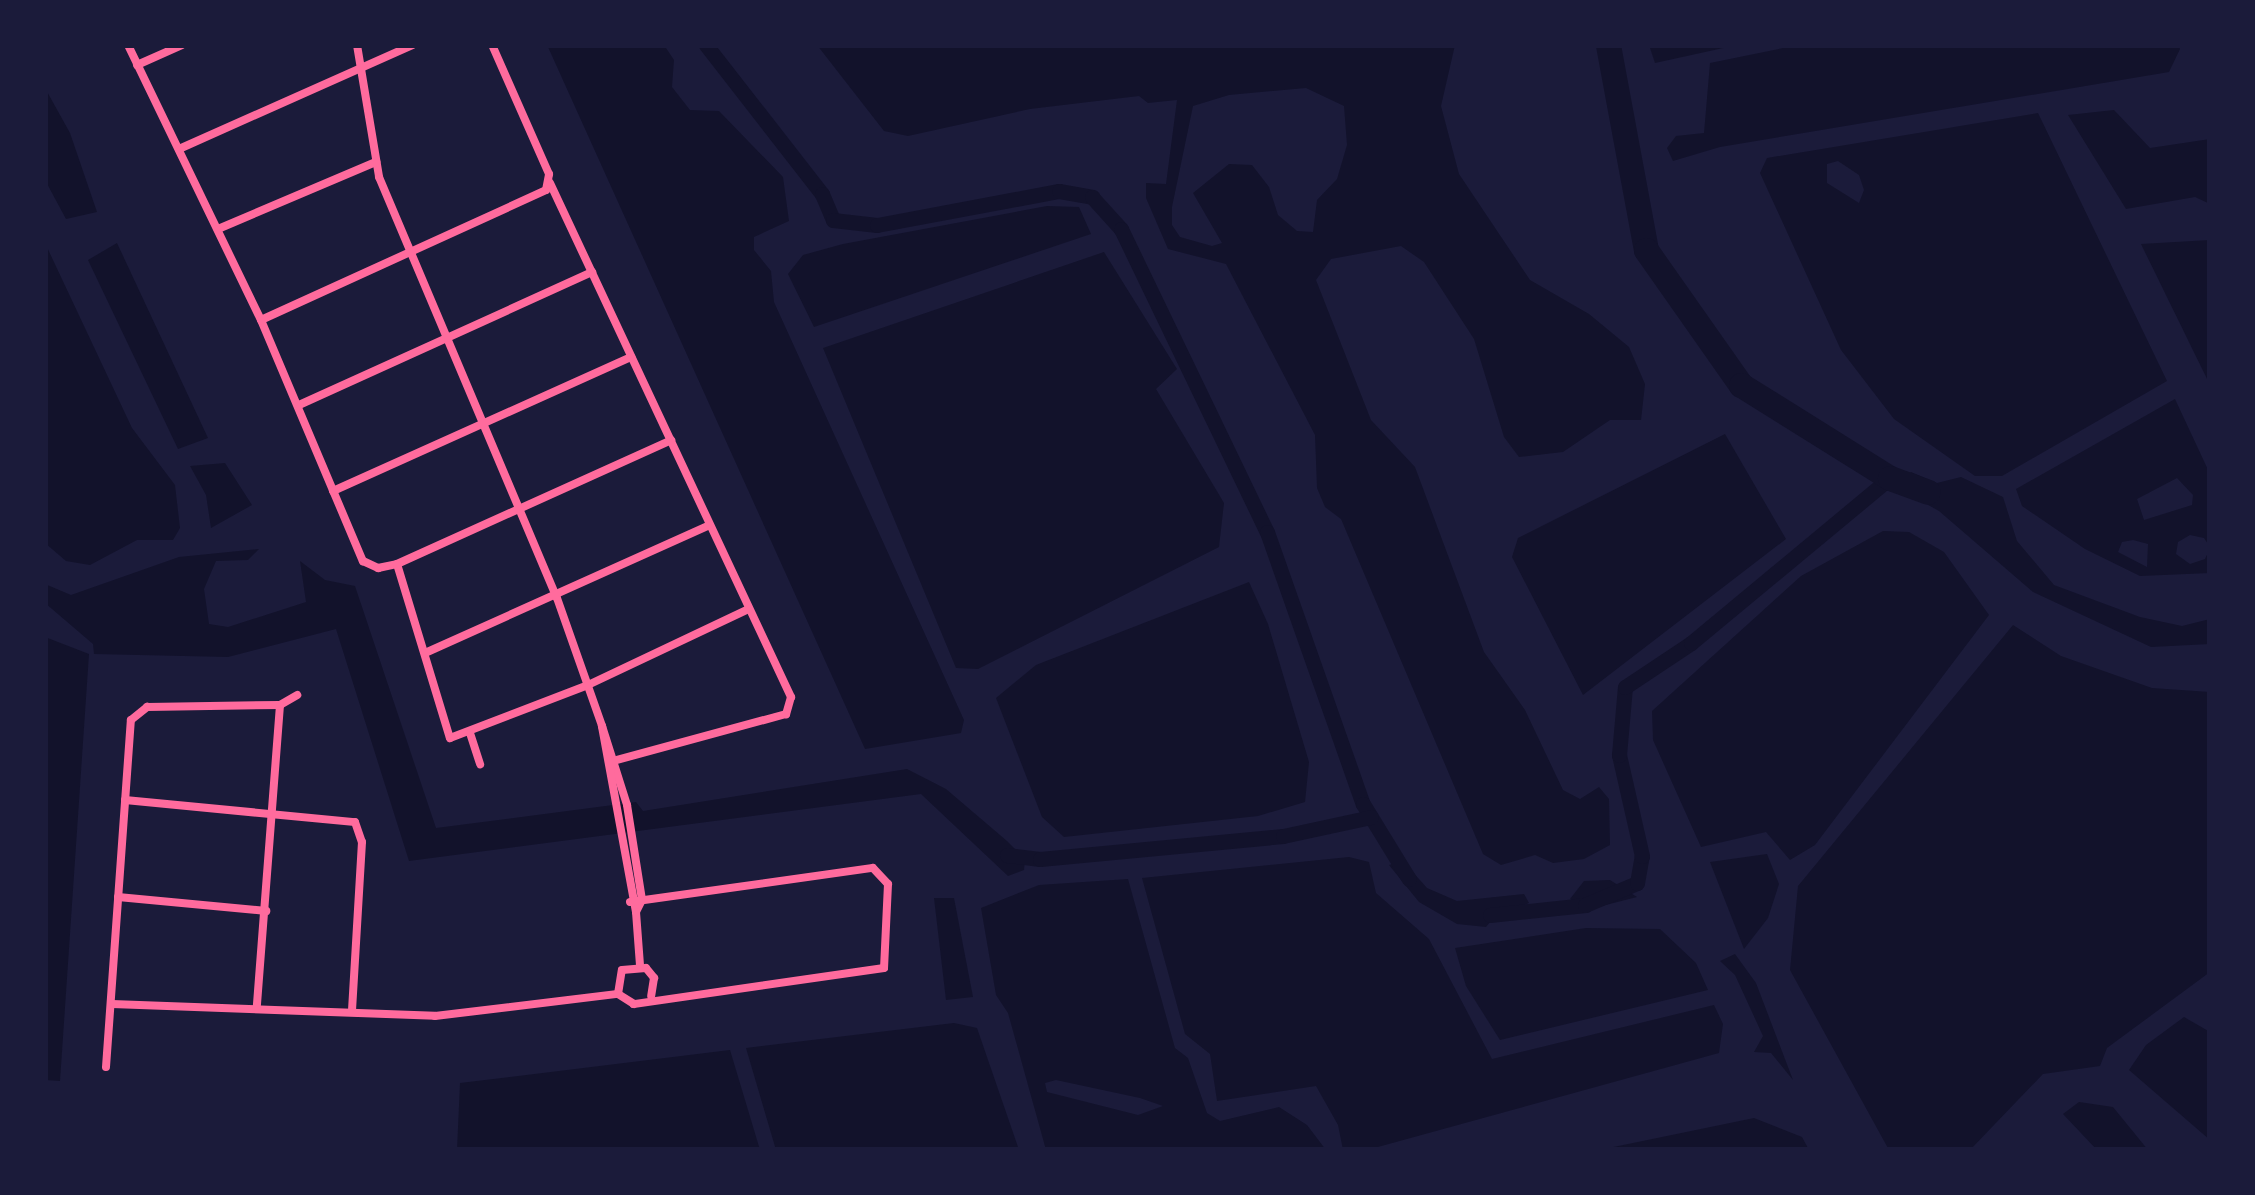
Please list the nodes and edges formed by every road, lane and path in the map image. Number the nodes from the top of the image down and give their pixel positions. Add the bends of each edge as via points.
1 (128, 45) edge
2 (182, 45) edge
3 (356, 45) edge
4 (413, 45) edge
5 (492, 45) edge
6 (138, 64) junction
7 (361, 67) junction
8 (178, 149) junction
9 (376, 162) junction
10 (550, 183) junction
11 (218, 229) junction
12 (410, 252) junction
13 (592, 272) junction
14 (260, 320) junction
15 (445, 339) junction
16 (632, 356) junction
17 (299, 405) junction
18 (482, 426) junction
19 (670, 440) junction
20 (332, 491) junction
21 (519, 510) junction
22 (710, 525) junction
23 (397, 564) junction
24 (557, 598) junction
25 (750, 609) junction
26 (425, 654) junction
27 (588, 684) junction
28 (297, 695) dead end
29 (280, 705) junction
30 (602, 726) junction
31 (470, 733) junction
32 (616, 760) junction
33 (480, 764) dead end
34 (126, 800) junction
35 (275, 814) junction
36 (118, 897) junction
37 (642, 900) junction
38 (630, 902) junction
39 (266, 911) junction
40 (636, 912) junction
41 (640, 965) junction
42 (618, 994) junction
43 (651, 996) junction
44 (112, 1004) junction
45 (257, 1007) junction
46 (352, 1009) junction
47 (106, 1067) dead end

1 - 6 street
2 - 6 street
3 - 7 street
4 - 7 street
5 - 10 street
6 - 8 street
7 - 8 street
7 - 9 street
8 - 11 street
9 - 11 street
9 - 12 street
10 - 12 street
10 - 13 street
11 - 14 street
12 - 14 street
12 - 15 street
13 - 15 street
13 - 16 street
14 - 17 street
15 - 17 street
15 - 18 street
16 - 18 street
16 - 19 street
17 - 20 street
18 - 20 street
18 - 21 street
19 - 21 street
19 - 22 street
20 - 23 street via 363,561 378,568
21 - 23 street
21 - 24 street
22 - 24 street
22 - 25 street
23 - 26 street
24 - 26 street
24 - 27 street
25 - 27 street
25 - 32 street via 791,697 786,714
26 - 31 street via 446,734
27 - 30 street
27 - 31 street
28 - 29 street
29 - 34 street via 135,712
29 - 35 street
30 - 32 street
30 - 38 street
31 - 33 street
32 - 37 street
34 - 35 street
34 - 36 street
35 - 39 street
35 - 46 street via 340,817 360,829
36 - 39 street
36 - 44 street
37 - 38 street
37 - 40 street
37 - 43 street via 872,868 888,884 884,968
38 - 40 street
39 - 45 street
40 - 41 street
41 - 42 street via 622,970
41 - 43 street via 654,978
42 - 43 street via 634,1004
42 - 46 street via 435,1016
44 - 45 street
44 - 47 street
45 - 46 street

